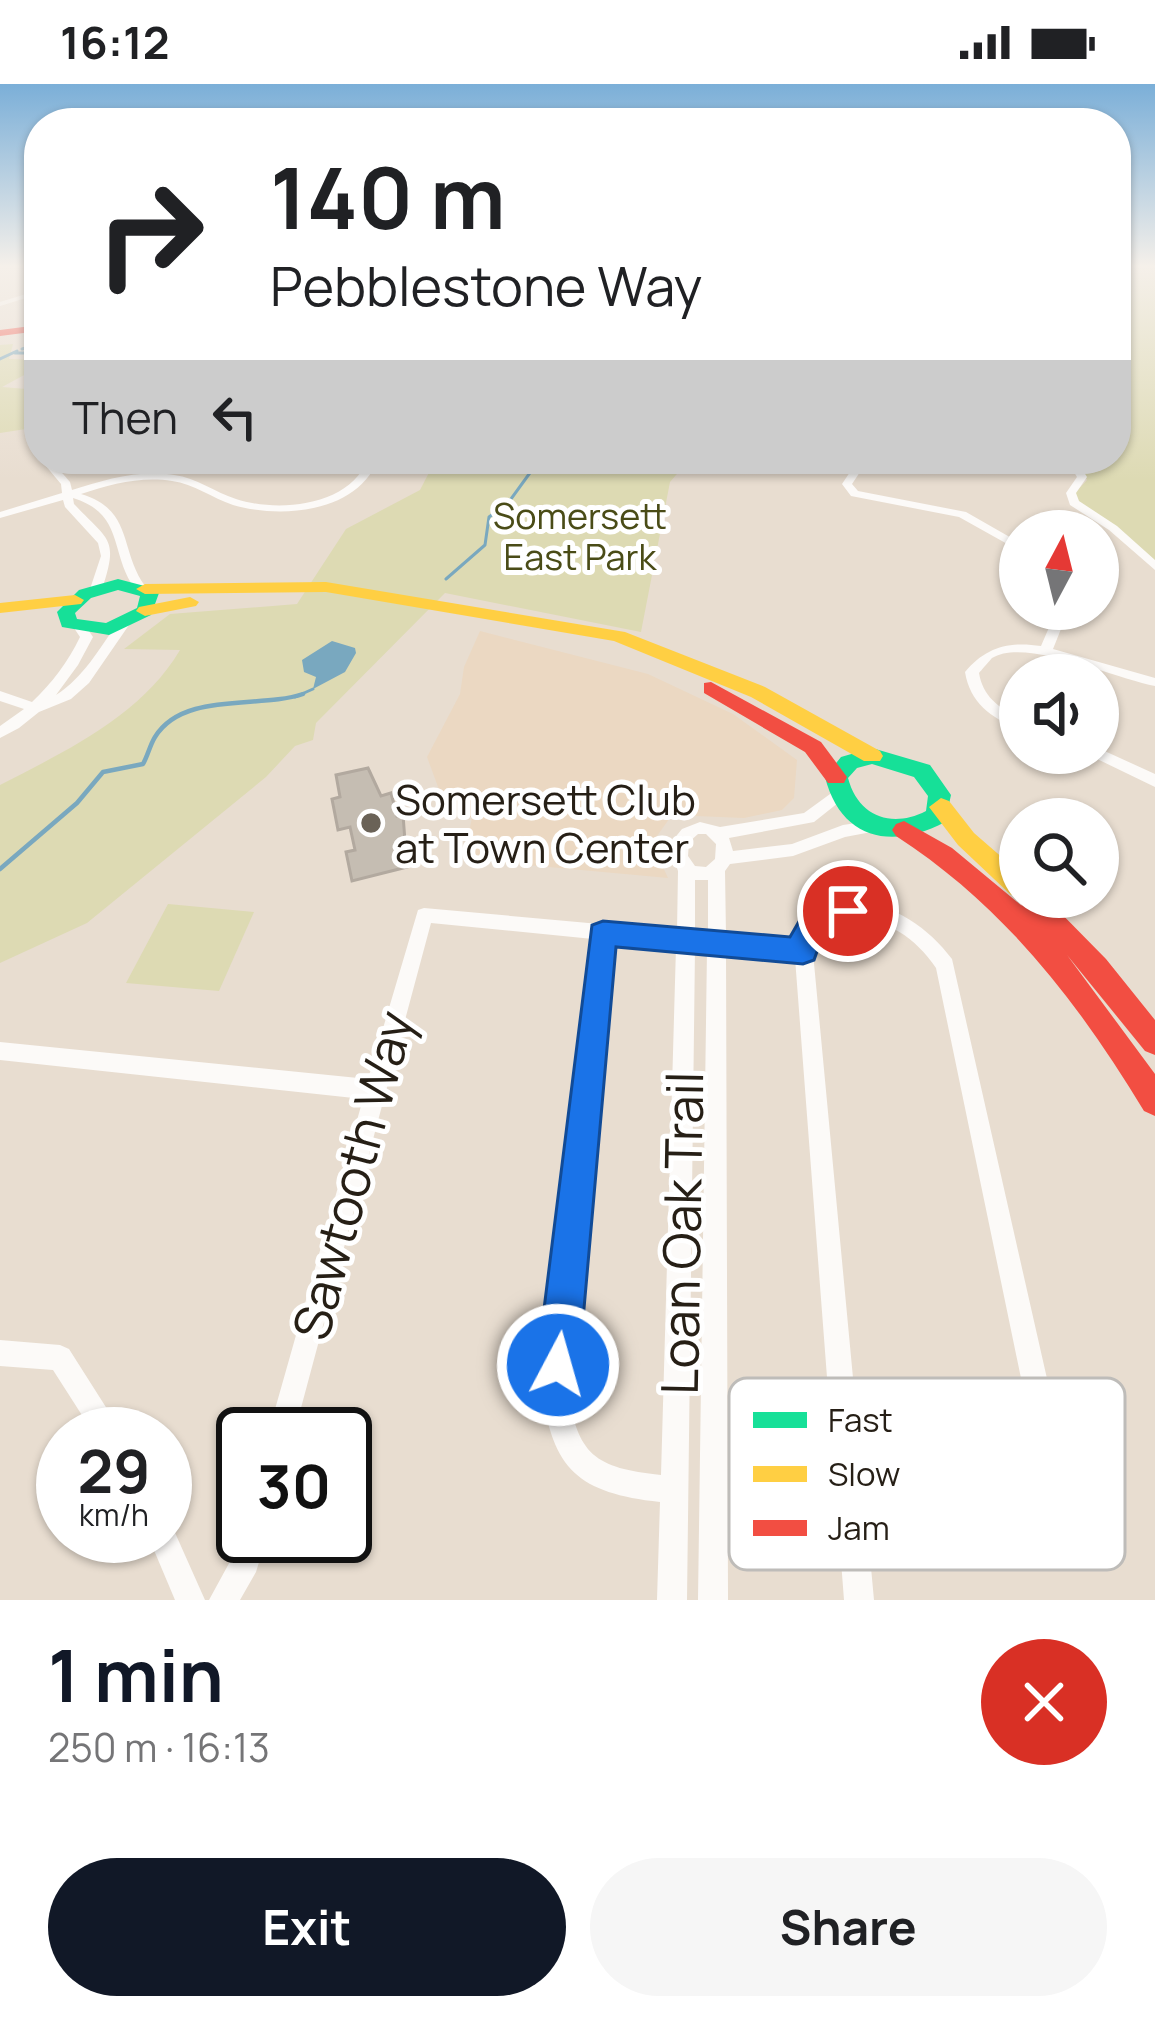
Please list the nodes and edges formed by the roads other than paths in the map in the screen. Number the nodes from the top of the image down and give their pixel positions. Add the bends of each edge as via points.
1 (57, 474) edge
2 (369, 474) edge
3 (854, 474) edge
4 (1080, 474) edge
5 (72, 494) junction
6 (0, 506) edge
7 (0, 515) edge
8 (999, 536) edge
9 (1155, 566) edge
10 (138, 603) junction
11 (0, 608) edge
12 (80, 610) junction
13 (0, 623) edge
14 (1054, 630) edge
15 (1046, 649) junction
16 (1155, 682) edge
17 (0, 696) edge
18 (34, 709) junction
19 (999, 710) edge
20 (0, 733) edge
21 (872, 756) junction
22 (1119, 763) edge
23 (1155, 781) edge
24 (836, 786) junction
25 (941, 807) junction
26 (876, 826) junction
27 (904, 830) junction
28 (714, 834) junction
29 (722, 863) junction
30 (687, 867) junction
31 (999, 869) edge
32 (1049, 918) edge
33 (603, 934) junction
34 (688, 941) junction
35 (717, 943) junction
36 (803, 951) junction
37 (1155, 1042) edge
38 (0, 1051) edge
39 (375, 1090) junction
40 (1155, 1101) edge
41 (0, 1353) edge
42 (841, 1378) edge
43 (1034, 1378) edge
44 (92, 1407) edge
45 (288, 1407) edge
46 (675, 1490) junction
47 (174, 1563) edge
48 (246, 1563) edge
49 (857, 1570) edge
50 (190, 1600) edge
51 (224, 1600) edge
52 (672, 1600) edge
53 (713, 1600) edge
54 (859, 1600) edge

1 - 5 street
2 - 5 street via 350,489 296,506 245,505 201,483 159,476
3 - 8 street via 847,484 855,494 962,514
4 - 9 street via 1074,503
5 - 6 street
5 - 7 street
5 - 10 street via 91,498 126,540
5 - 12 street via 69,505 107,556
10 - 12 main road
10 - 12 main road
10 - 18 street via 84,680
10 - 21 main road via 326,587 618,636 758,692
10 - 24 main road via 323,599 586,645 725,694 813,747
11 - 12 main road
12 - 13 main road
12 - 18 street via 87,637 80,654
14 - 15 street
15 - 16 street
15 - 19 street via 995,652 973,672 981,698
17 - 18 street
18 - 20 street
21 - 24 main road via 849,762
21 - 25 main road via 922,771
22 - 23 street
24 - 26 main road via 851,813
24 - 28 street via 808,818
25 - 27 main road via 929,824
25 - 31 main road
26 - 27 main road
26 - 29 street
27 - 40 main road via 947,856 1055,963
28 - 29 street via 725,842
28 - 30 street via 679,839 675,851
29 - 30 street
29 - 35 street, Loan Oak Trail
30 - 34 street, Loan Oak Trail
32 - 37 main road
33 - 34 street
33 - 39 street, Sawtooth Way via 424,915
33 - 46 street via 557,1418 569,1450 611,1484
34 - 35 street
34 - 46 street, Loan Oak Trail
35 - 36 street
35 - 53 street, Loan Oak Trail
36 - 42 street
36 - 43 street via 807,929 827,912 872,912 914,928 945,965
38 - 39 street
39 - 45 street, Sawtooth Way
41 - 44 street via 60,1358
46 - 52 street, Loan Oak Trail
47 - 50 street
48 - 51 street
49 - 54 street

